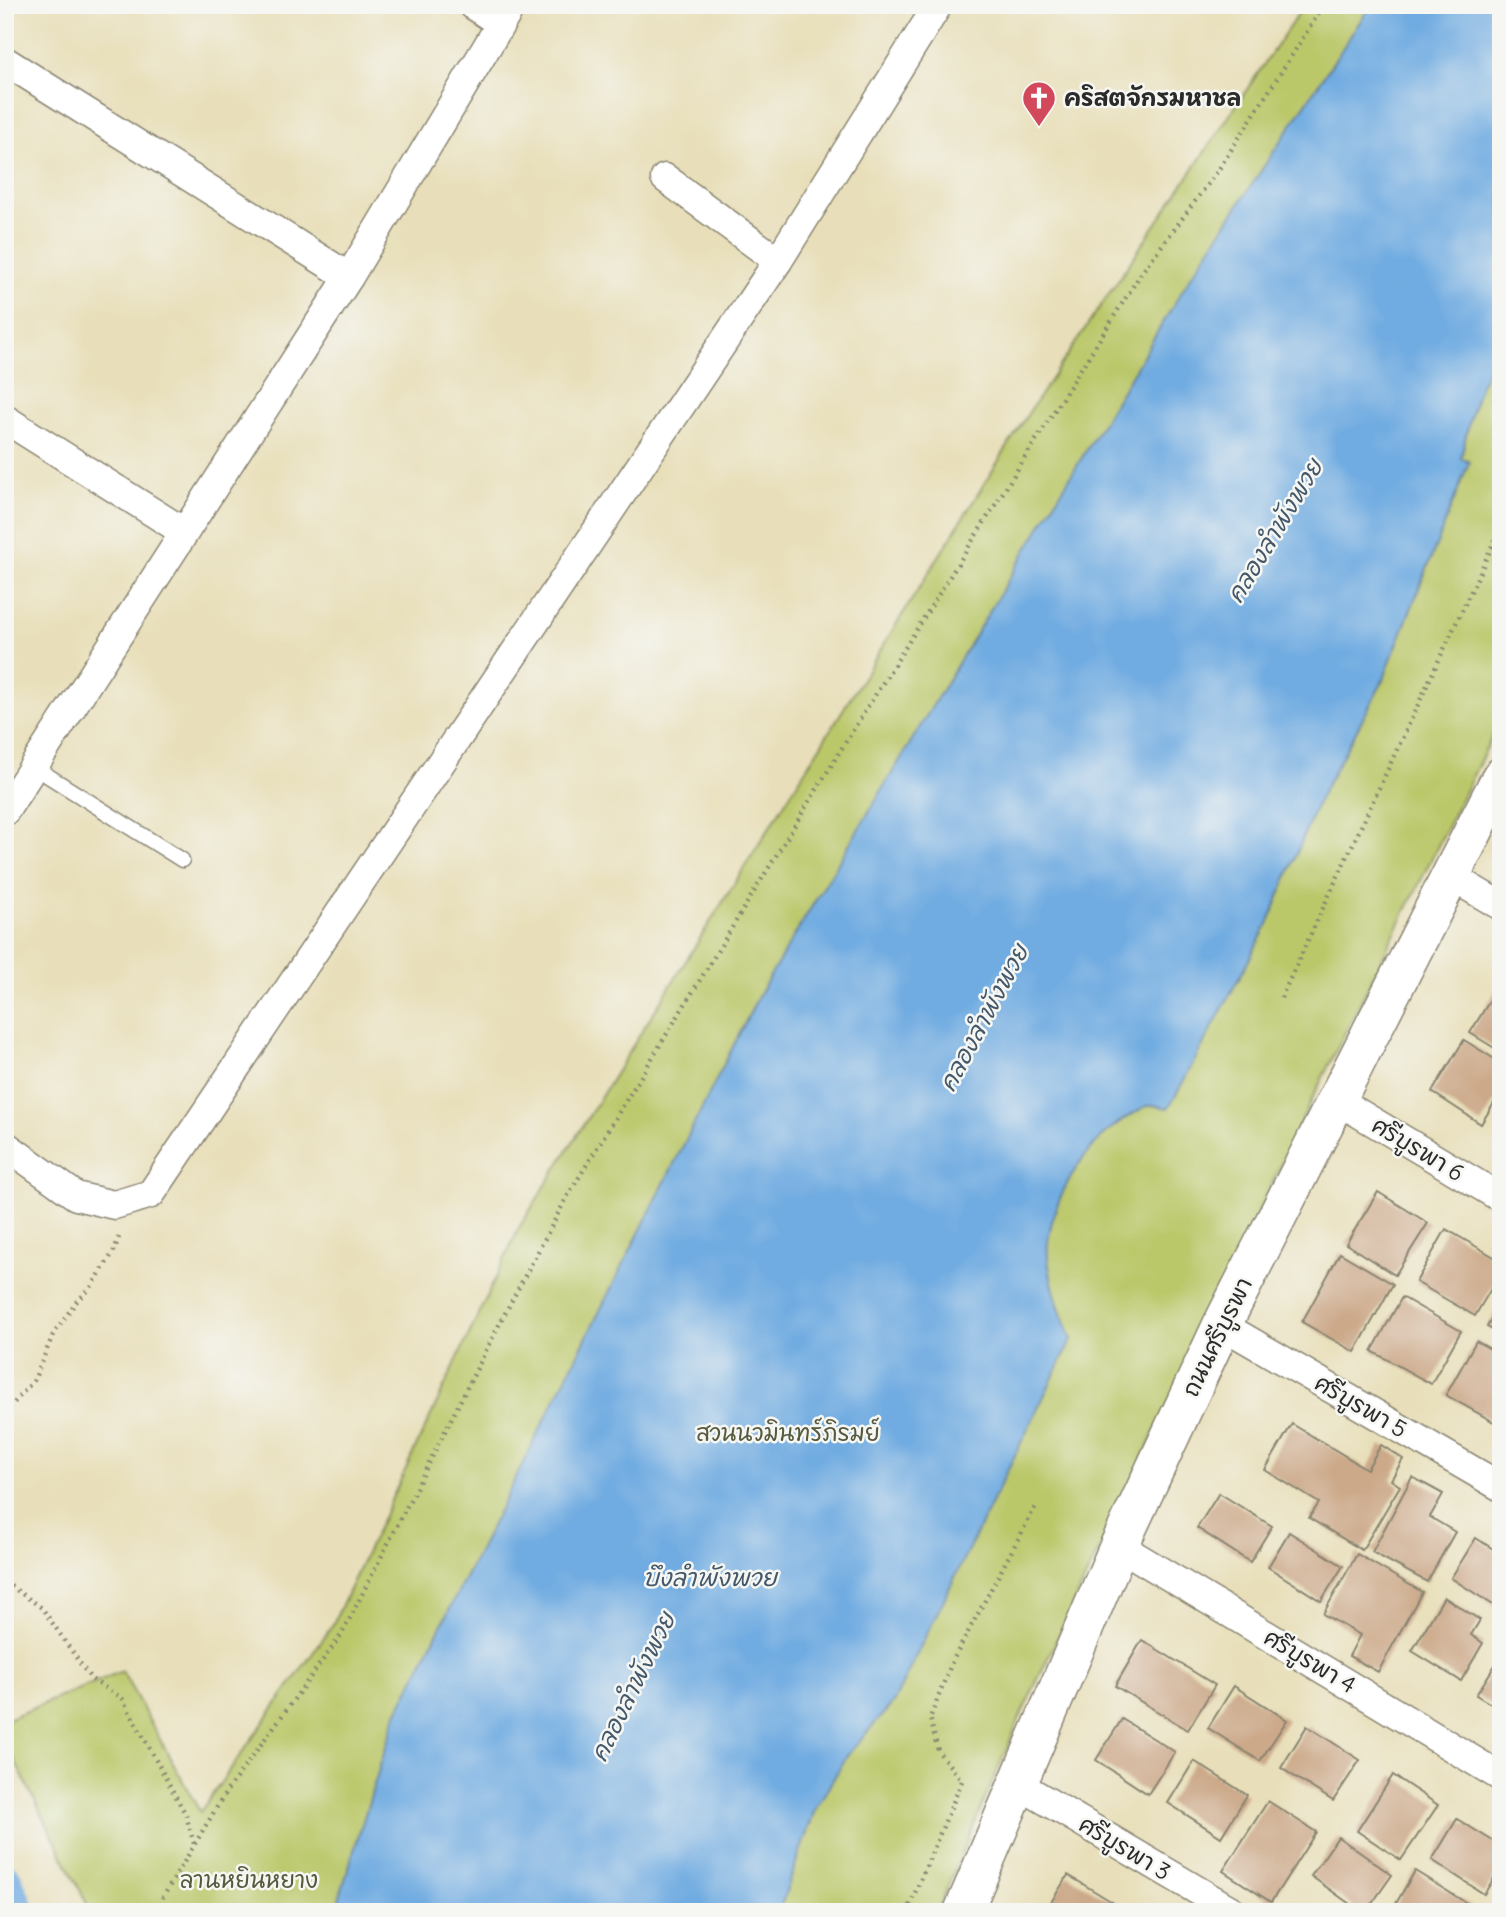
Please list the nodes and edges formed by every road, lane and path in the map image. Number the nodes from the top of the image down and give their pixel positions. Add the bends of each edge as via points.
1 (473, 5) edge
2 (938, 5) edge
3 (1324, 5) edge
4 (506, 14) edge
5 (5, 61) edge
6 (665, 178) dead end
7 (778, 261) junction
8 (349, 277) junction
9 (5, 419) edge
10 (1501, 527) edge
11 (184, 532) junction
12 (34, 766) junction
13 (1501, 776) edge
14 (10, 794) edge
15 (182, 860) dead end
16 (1452, 877) junction
17 (1501, 906) edge
18 (1281, 998) dead end
19 (1335, 1099) junction
20 (5, 1144) edge
21 (1501, 1198) edge
22 (114, 1251) dead end
23 (1222, 1325) junction
24 (5, 1413) edge
25 (1501, 1487) edge
26 (1037, 1504) dead end
27 (1119, 1546) junction
28 (5, 1582) edge
29 (1501, 1777) edge
30 (1016, 1783) junction
31 (194, 1846) junction
32 (160, 1912) edge
33 (907, 1912) edge
34 (963, 1912) edge
35 (1234, 1912) edge

1 - 4 street
2 - 7 street
3 - 31 path via 1217,172 1142,272 567,1197 342,1634 226,1792
4 - 8 street
5 - 8 street
6 - 7 street
7 - 20 street via 151,1194 114,1205 76,1196
8 - 11 street
9 - 11 street
10 - 18 path
11 - 12 street
12 - 14 street
12 - 15 lane
13 - 16 street, ถนนศรีบูรพา
16 - 17 street
16 - 19 street, ถนนศรีบูรพา
19 - 21 street, ศรีบูรพา 6
19 - 23 street, ถนนศรีบูรพา
22 - 24 path via 53,1335 34,1380
23 - 25 street, ศรีบูรพา 5
23 - 27 street, ถนนศรีบูรพา
26 - 33 path via 952,1662 930,1718 938,1751 962,1782
27 - 29 street, ศรีบูรพา 4
27 - 30 street, ถนนศรีบูรพา
28 - 31 path via 42,1608 91,1679 122,1698 187,1815
30 - 34 street, ถนนศรีบูรพา
30 - 35 street, ศรีบูรพา 3
31 - 32 path via 163,1897

